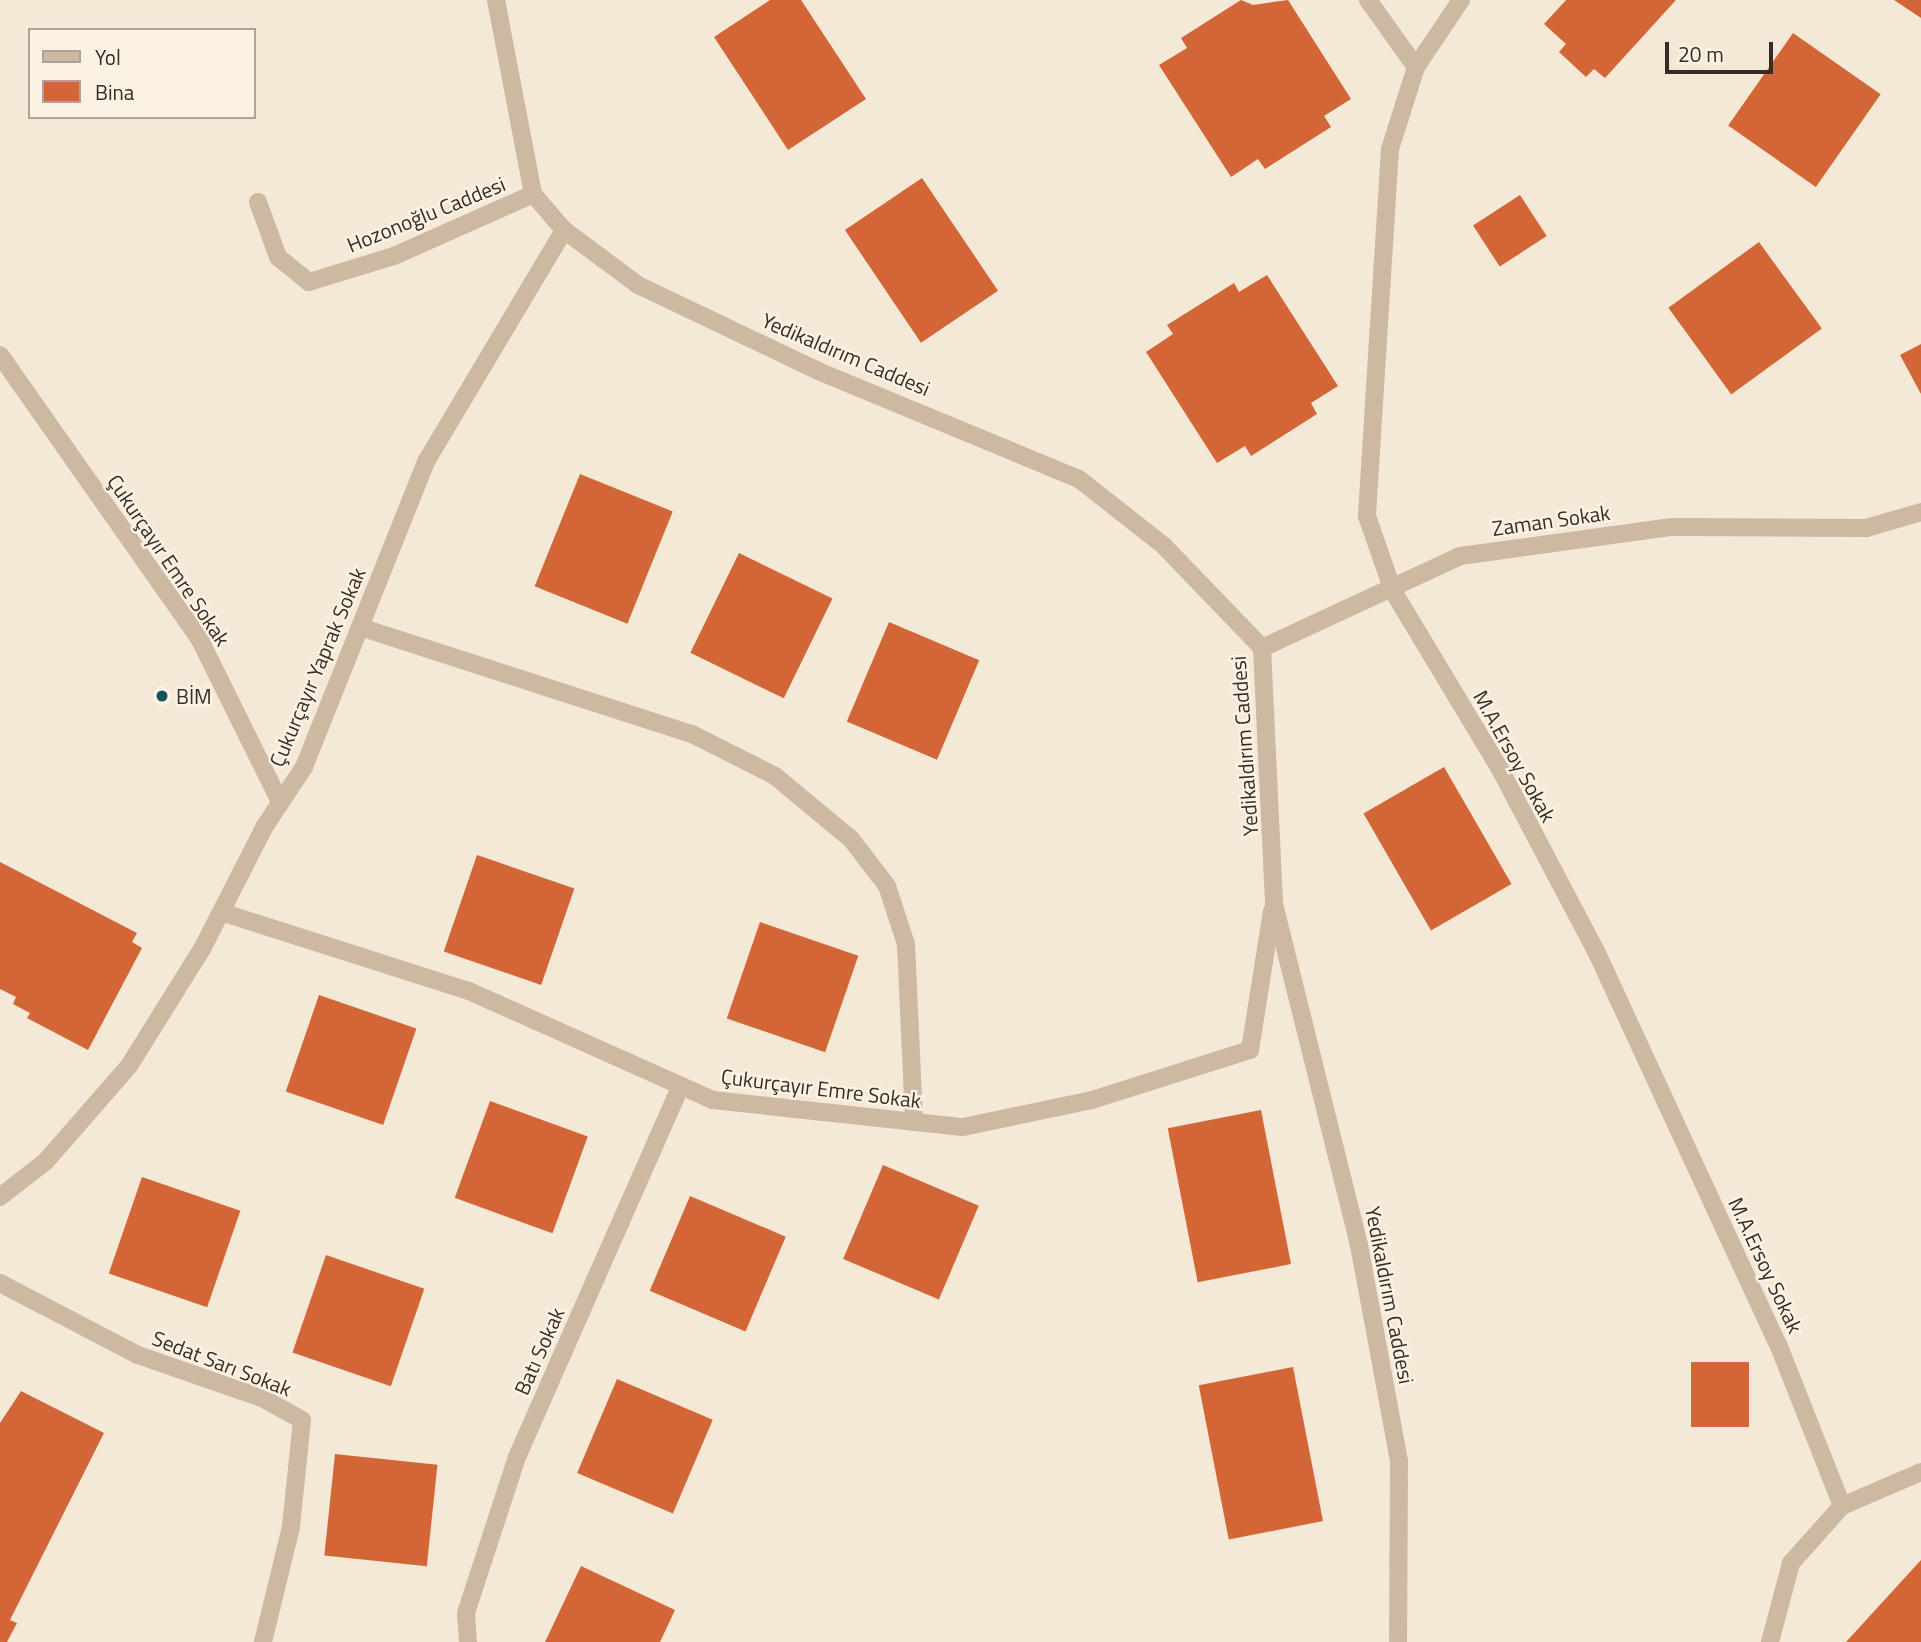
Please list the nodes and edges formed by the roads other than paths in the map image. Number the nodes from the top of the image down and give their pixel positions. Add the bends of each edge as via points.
1 (496, 0) edge
2 (1368, 0) edge
3 (1461, 0) edge
4 (1416, 67) junction
5 (533, 194) junction
6 (258, 202) dead end
7 (564, 230) junction
8 (0, 355) edge
9 (1921, 512) edge
10 (1393, 592) junction
11 (360, 627) junction
12 (1262, 648) junction
13 (280, 802) junction
14 (1274, 904) junction
15 (221, 912) junction
16 (681, 1086) junction
17 (914, 1122) junction
18 (0, 1197) edge
19 (0, 1283) edge
20 (1921, 1472) edge
21 (1842, 1506) junction
22 (263, 1642) edge
23 (468, 1642) edge
24 (1398, 1642) edge
25 (1770, 1642) edge

1 - 5 street, Yedikaldırım Caddesi
2 - 4 street
3 - 4 street, M.A.Ersoy Sokak
4 - 10 street, M.A.Ersoy Sokak via 1390,149 1367,516
5 - 6 street, Hozonoğlu Caddesi via 394,256 309,282 278,257
5 - 7 street, Yedikaldırım Caddesi
7 - 11 street, Çukurçayır Yaprak Sokak via 427,460
7 - 12 street, Yedikaldırım Caddesi via 638,285 818,371 1079,479 1164,547
8 - 13 street, Çukurçayır Emre Sokak via 200,640
9 - 10 street, Zaman Sokak via 1866,528 1633,532 1460,556
10 - 12 street, Zaman Sokak
10 - 21 street, M.A.Ersoy Sokak via 1501,771 1596,951 1778,1344
11 - 13 street, Çukurçayır Yaprak Sokak via 304,766
11 - 17 street via 692,734 775,776 851,839 887,886 906,944
12 - 14 street, Yedikaldırım Caddesi
13 - 15 street, Çukurçayır Yaprak Sokak
14 - 17 street, Çukurçayır Emre Sokak via 1250,1050 1091,1100 963,1127
14 - 24 street, Yedikaldırım Caddesi via 1359,1245 1399,1461
15 - 16 street, Çukurçayır Emre Sokak via 469,990
15 - 18 street, Çukurçayır Yaprak Sokak via 129,1066 46,1161
16 - 17 street, Çukurçayır Emre Sokak via 713,1100
16 - 23 street, Batı Sokak via 517,1457 466,1612
19 - 22 street, Sedat Sarı Sokak via 138,1355 264,1399 302,1420 291,1527
20 - 21 street
21 - 25 street via 1791,1563

